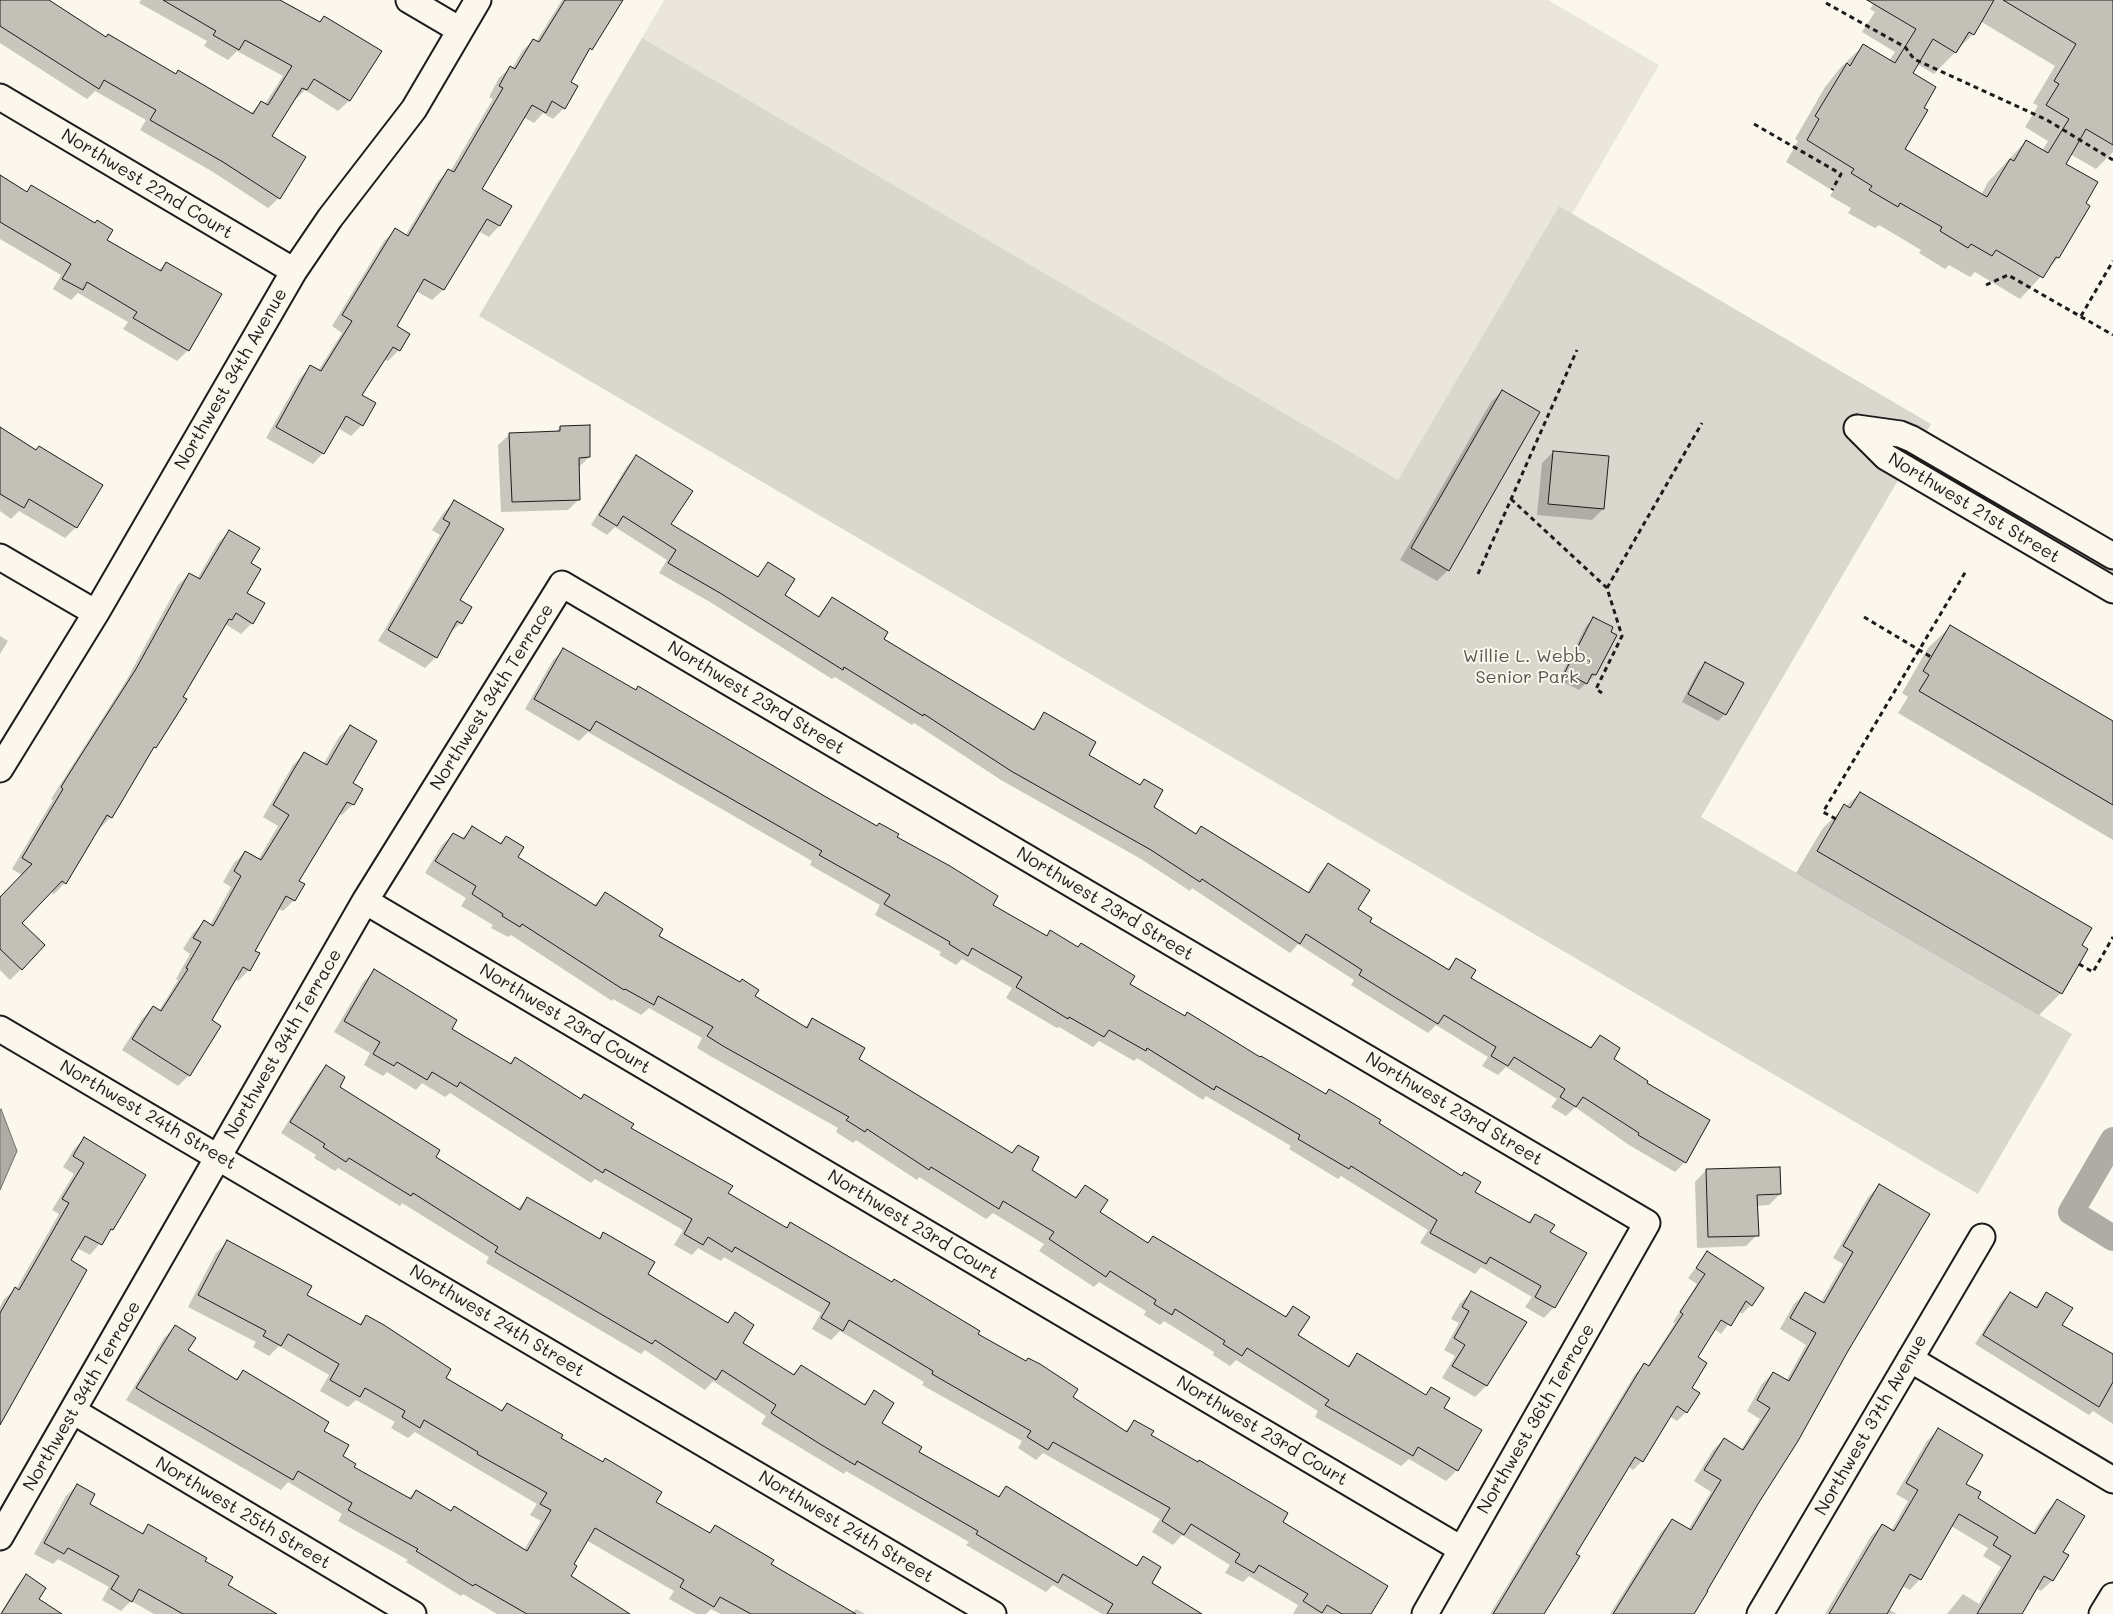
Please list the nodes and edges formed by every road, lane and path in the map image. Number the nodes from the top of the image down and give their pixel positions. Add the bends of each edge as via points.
1 (409, 0) edge
2 (478, 0) edge
3 (1826, 3) dead end
4 (460, 30) junction
5 (0, 96) edge
6 (1754, 124) dead end
7 (2113, 160) edge
8 (1832, 190) dead end
9 (2113, 261) edge
10 (294, 271) junction
11 (1986, 285) dead end
12 (2081, 316) junction
13 (2113, 335) edge
14 (1577, 350) dead end
15 (1702, 423) dead end
16 (1511, 499) junction
17 (2113, 556) edge
18 (0, 557) edge
19 (1966, 571) dead end
20 (1478, 574) dead end
21 (562, 584) joint
22 (1607, 588) junction
23 (2113, 590) edge
24 (96, 613) junction
25 (1864, 617) dead end
26 (1920, 650) junction
27 (1931, 657) dead end
28 (1602, 693) dead end
29 (0, 770) edge
30 (1836, 820) dead end
31 (365, 901) junction
32 (2113, 937) edge
33 (2079, 964) dead end
34 (0, 1029) edge
35 (219, 1156) junction
36 (1647, 1223) joint
37 (1982, 1237) dead end
38 (1910, 1359) junction
39 (73, 1411) junction
40 (2113, 1480) edge
41 (0, 1537) edge
42 (1461, 1549) junction
43 (2113, 1596) edge
44 (413, 1614) edge
45 (993, 1614) edge
46 (1425, 1614) edge
47 (1760, 1614) edge
48 (2102, 1614) edge

1 - 4 street
2 - 4 street, Northwest 34th Avenue
3 - 7 path via 1905,47 1914,59 2047,120
4 - 10 street, Northwest 34th Avenue via 414,109 330,218
5 - 10 street, Northwest 22nd Court
6 - 8 path via 1841,174
9 - 12 path
10 - 24 street, Northwest 34th Avenue
11 - 12 path via 2008,275
12 - 13 path
14 - 16 path
15 - 22 path
16 - 20 path
16 - 22 path
17 - 23 street, Northwest 21st Street via 1912,439 1900,434 1857,428 1886,456
18 - 24 street
19 - 26 path
21 - 31 street, Northwest 34th Terrace
21 - 36 street, Northwest 23rd Street
22 - 28 path via 1622,636 1596,690
24 - 29 street, Northwest 34th Avenue
25 - 26 path
26 - 27 path
26 - 30 path via 1823,812
31 - 35 street, Northwest 34th Terrace
31 - 42 street, Northwest 23rd Court
32 - 33 path via 2092,972
34 - 35 street, Northwest 24th Street
35 - 39 street, Northwest 34th Terrace
35 - 45 street, Northwest 24th Street
36 - 42 street, Northwest 36th Terrace
37 - 38 street, Northwest 37th Avenue
38 - 40 street
38 - 47 street, Northwest 37th Avenue
39 - 41 street, Northwest 34th Terrace
39 - 44 street, Northwest 25th Street
42 - 46 street, Northwest 36th Terrace
43 - 48 street

